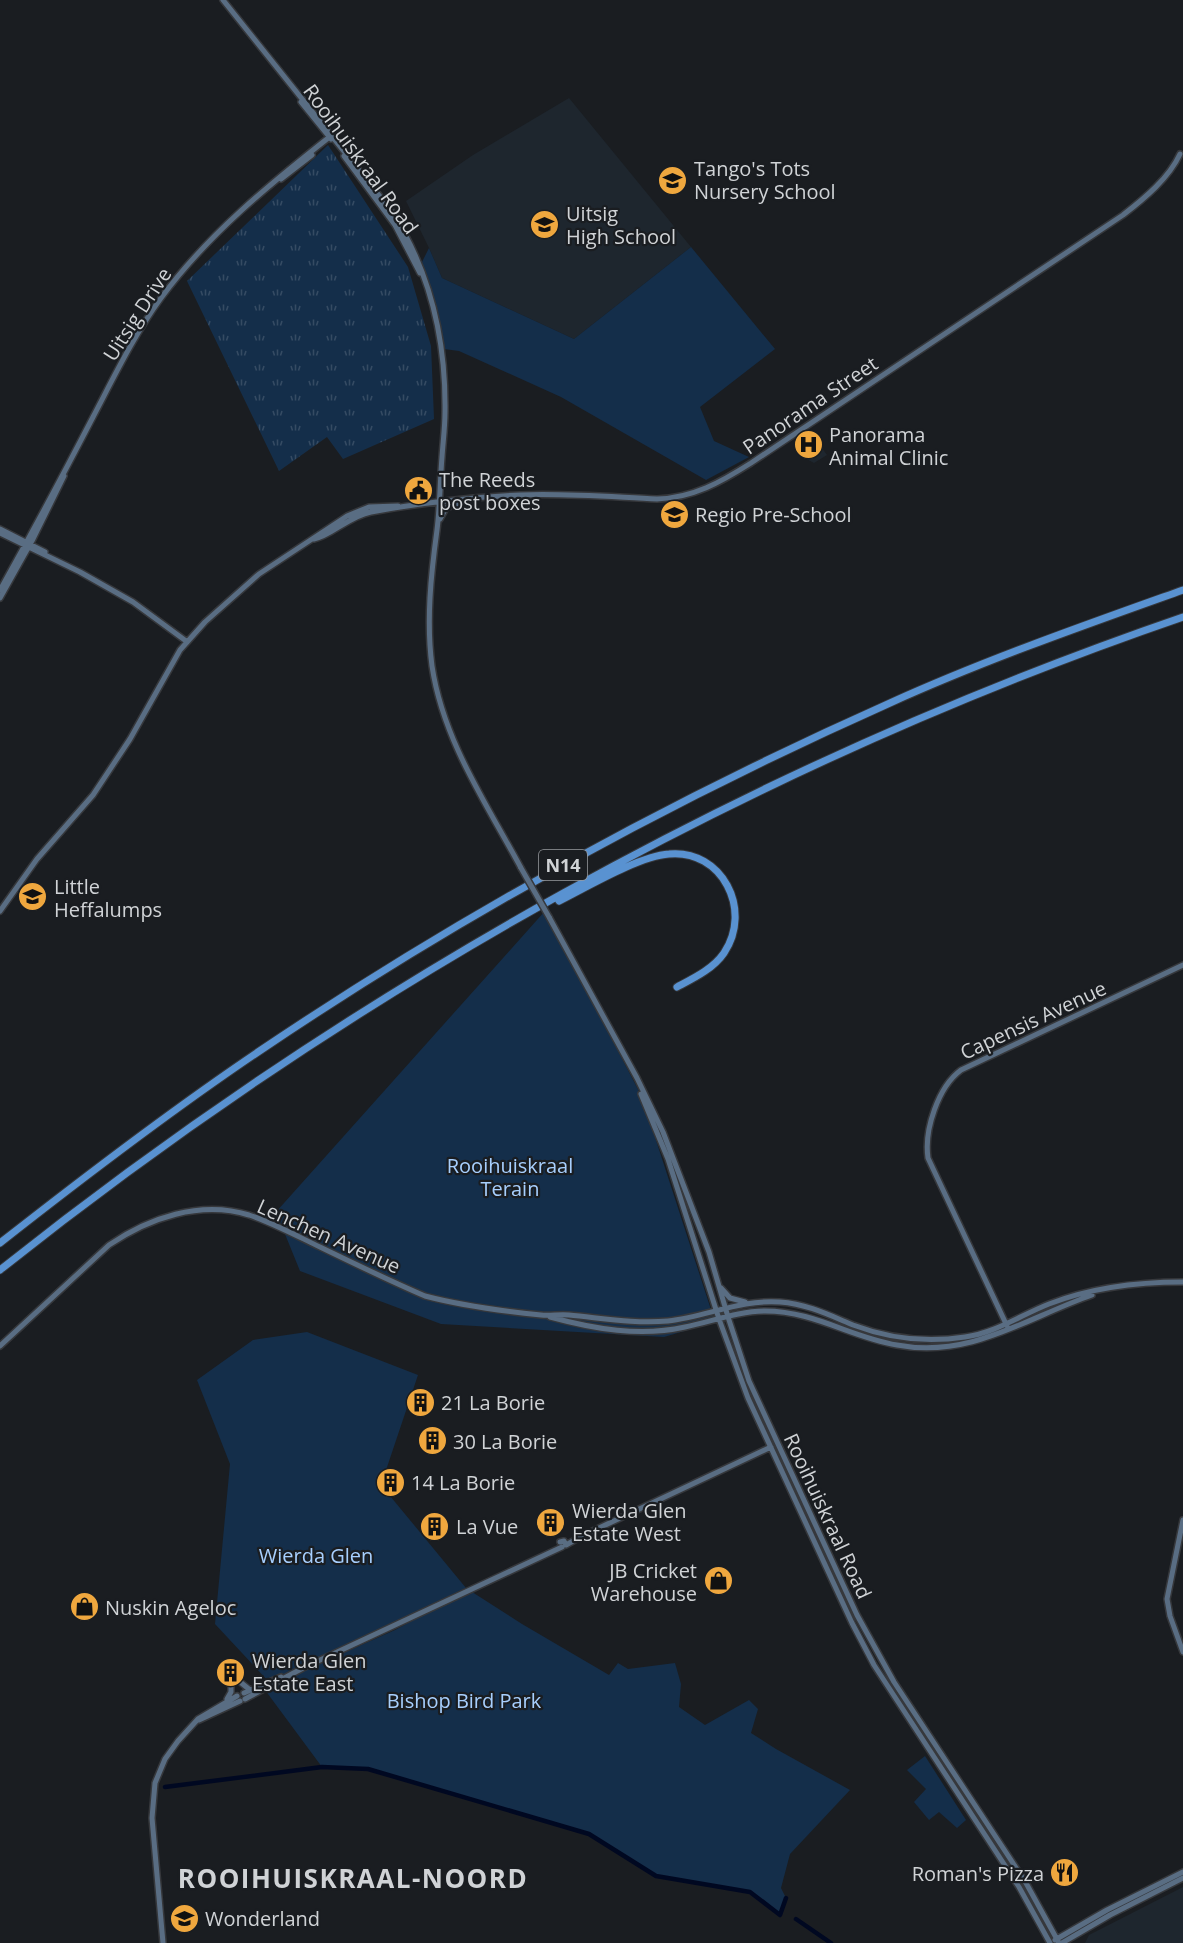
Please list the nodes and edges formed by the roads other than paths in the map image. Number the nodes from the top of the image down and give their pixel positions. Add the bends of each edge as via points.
1 (223, 0) edge
2 (331, 137) junction
3 (1182, 155) edge
4 (472, 499) junction
5 (437, 502) junction
6 (0, 531) edge
7 (436, 533) junction
8 (27, 545) junction
9 (0, 590) edge
10 (1183, 590) edge
11 (0, 598) edge
12 (1183, 617) edge
13 (186, 642) junction
14 (0, 911) edge
15 (1183, 965) edge
16 (435, 967) junction
17 (676, 987) dead end
18 (632, 1071) junction
19 (0, 1244) edge
20 (0, 1270) edge
21 (717, 1280) junction
22 (1183, 1282) edge
23 (1111, 1289) junction
24 (753, 1303) junction
25 (725, 1308) junction
26 (716, 1310) junction
27 (544, 1315) junction
28 (728, 1317) junction
29 (719, 1319) junction
30 (1006, 1324) junction
31 (1009, 1330) junction
32 (0, 1346) edge
33 (778, 1443) junction
34 (770, 1447) junction
35 (1183, 1520) edge
36 (1183, 1652) edge
37 (303, 1668) junction
38 (239, 1681) dead end
39 (231, 1683) dead end
40 (250, 1690) junction
41 (242, 1697) junction
42 (224, 1703) junction
43 (195, 1722) junction
44 (1183, 1872) edge
45 (1183, 1878) edge
46 (1056, 1942) edge
47 (163, 1943) edge

1 - 2 main road, Rooihuiskraal Road
2 - 5 main road, Rooihuiskraal Road via 402,227 430,294 441,345 445,401
2 - 8 main road, Uitsig Drive via 226,223 160,299 130,346
3 - 4 main road, Panorama Street via 1148,194 1123,215 717,484 675,498 521,495
4 - 5 main road, Panorama Street
4 - 7 main road via 446,508
5 - 7 main road, Rooihuiskraal Road
5 - 13 main road, Panorama Street via 356,516 314,539 259,574
6 - 8 main road
7 - 18 main road, Rooihuiskraal Road, bridge via 430,643 437,693 447,727
8 - 9 main road, Uitsig Drive
8 - 11 main road, Uitsig Drive
8 - 13 main road via 71,565 133,602
10 - 19 highway, N14 via 890,703 752,767 576,858 453,928 257,1053 99,1165
12 - 16 highway, N14 via 1042,668 856,746 587,880
13 - 14 main road, Panorama Street via 93,795 37,859
15 - 30 main road, Capensis Avenue via 961,1070 942,1091 928,1132 928,1158
16 - 17 highway via 641,861 679,854 707,862 721,875 734,900 736,922 723,954 701,974
16 - 20 highway, N14 via 181,1132
18 - 21 main road, Rooihuiskraal Road via 663,1132
18 - 26 main road, Rooihuiskraal Road via 668,1160
21 - 24 main road via 730,1298
21 - 25 main road, Rooihuiskraal Road
22 - 23 main road, Lenchen Avenue
23 - 30 main road, Lenchen Avenue via 1048,1304
23 - 31 main road, Lenchen Avenue
24 - 25 main road, Lenchen Avenue
24 - 30 main road, Lenchen Avenue via 807,1306 868,1330 913,1340 971,1336
25 - 26 main road, Lenchen Avenue
25 - 28 main road, Rooihuiskraal Road
26 - 27 main road, Lenchen Avenue via 651,1322
26 - 29 main road, Rooihuiskraal Road
27 - 29 main road, Lenchen Avenue via 624,1331 682,1328
27 - 32 main road, Lenchen Avenue via 425,1296 249,1215 195,1211 151,1221 126,1233
28 - 29 main road, Lenchen Avenue
28 - 31 main road, Lenchen Avenue via 754,1311 787,1312 810,1316 879,1341 919,1348 965,1344
28 - 33 main road, Rooihuiskraal Road via 749,1381
29 - 34 main road, Rooihuiskraal Road
30 - 31 main road, Capensis Avenue
33 - 34 main road
33 - 46 main road, Rooihuiskraal Road via 874,1649 1026,1883
34 - 37 main road
34 - 46 main road, Rooihuiskraal Road via 874,1665
35 - 36 main road via 1167,1599
37 - 40 main road
37 - 41 main road
38 - 40 main road
39 - 42 main road via 231,1694
40 - 41 main road
41 - 42 main road
41 - 43 main road
42 - 43 main road
43 - 47 main road via 165,1759 153,1792 152,1826
44 - 46 main road via 1107,1910
45 - 46 main road

